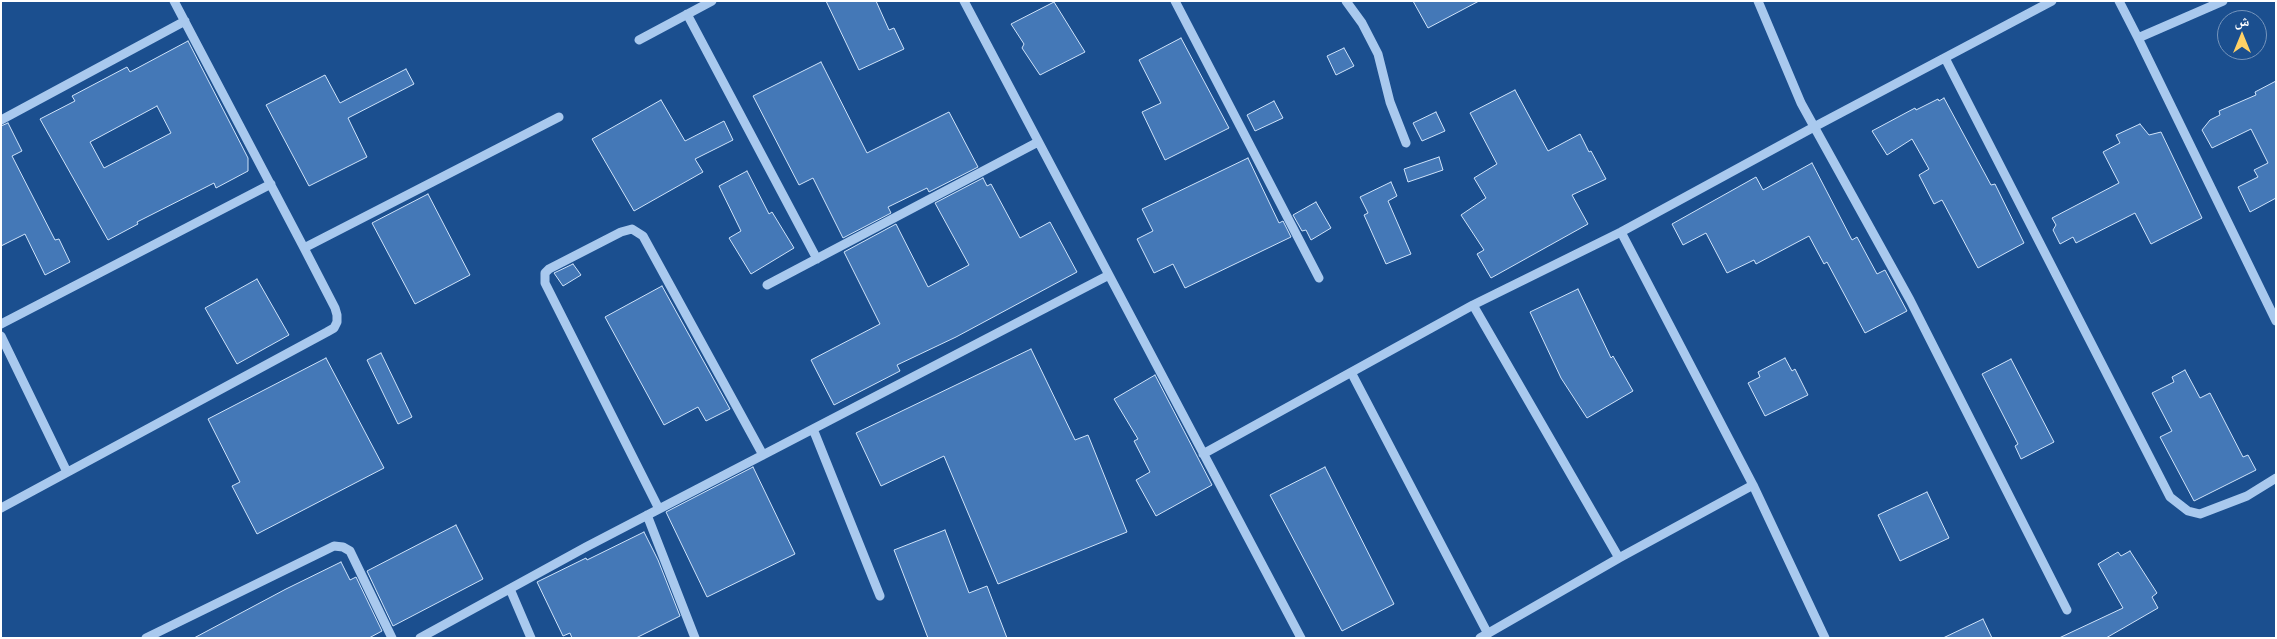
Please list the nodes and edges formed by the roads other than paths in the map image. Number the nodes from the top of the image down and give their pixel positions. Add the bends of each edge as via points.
1 (174, 1) edge
2 (712, 1) edge
3 (964, 1) edge
4 (1175, 1) edge
5 (1346, 1) edge
6 (1758, 1) edge
7 (2052, 1) edge
8 (2119, 1) edge
9 (2223, 1) edge
10 (687, 14) junction
11 (185, 21) junction
12 (2138, 38) junction
13 (638, 40) dead end
14 (1945, 58) junction
15 (559, 117) dead end
16 (1, 120) edge
17 (1814, 127) junction
18 (1038, 142) junction
19 (1406, 143) dead end
20 (271, 184) junction
21 (1621, 232) junction
22 (304, 248) junction
23 (817, 259) junction
24 (1109, 275) junction
25 (1320, 278) dead end
26 (767, 285) dead end
27 (1473, 305) junction
28 (2276, 321) edge
29 (1, 324) edge
30 (1, 336) edge
31 (1352, 374) junction
32 (813, 429) junction
33 (1203, 454) junction
34 (763, 455) junction
35 (67, 472) junction
36 (2276, 478) edge
37 (1753, 485) junction
38 (1, 508) edge
39 (659, 509) junction
40 (646, 516) junction
41 (1619, 558) junction
42 (510, 589) junction
43 (880, 596) dead end
44 (2067, 610) dead end
45 (1484, 636) edge
46 (146, 638) edge
47 (392, 638) edge
48 (420, 638) edge
49 (531, 638) edge
50 (695, 638) edge
51 (1301, 638) edge
52 (1825, 638) edge

1 - 11 street
2 - 10 street
3 - 18 street
4 - 25 street
5 - 19 street via 1378,54 1390,102
6 - 17 street via 1785,70
7 - 14 street
8 - 12 street
9 - 12 street
10 - 13 street
10 - 23 street
11 - 16 street
11 - 20 street
12 - 28 street
14 - 17 street
14 - 36 street via 2170,497 2188,511 2200,514 2247,496
15 - 22 street
17 - 21 street
17 - 44 street via 1910,300
18 - 23 street
18 - 24 street
20 - 22 street
20 - 29 street
21 - 27 street
21 - 37 street
22 - 35 street via 337,315 334,328
23 - 26 street
24 - 32 street
24 - 33 street
27 - 31 street
27 - 41 street
30 - 35 street
31 - 33 street
31 - 45 street
32 - 34 street
32 - 43 street
33 - 51 street
34 - 39 street
34 - 39 street via 643,236 632,230 621,232 549,269 544,277 545,283
35 - 38 street
37 - 41 street
37 - 52 street
39 - 40 street
40 - 42 street
40 - 50 street
41 - 45 street
42 - 48 street
42 - 49 street
46 - 47 street via 334,546 342,546 350,551

